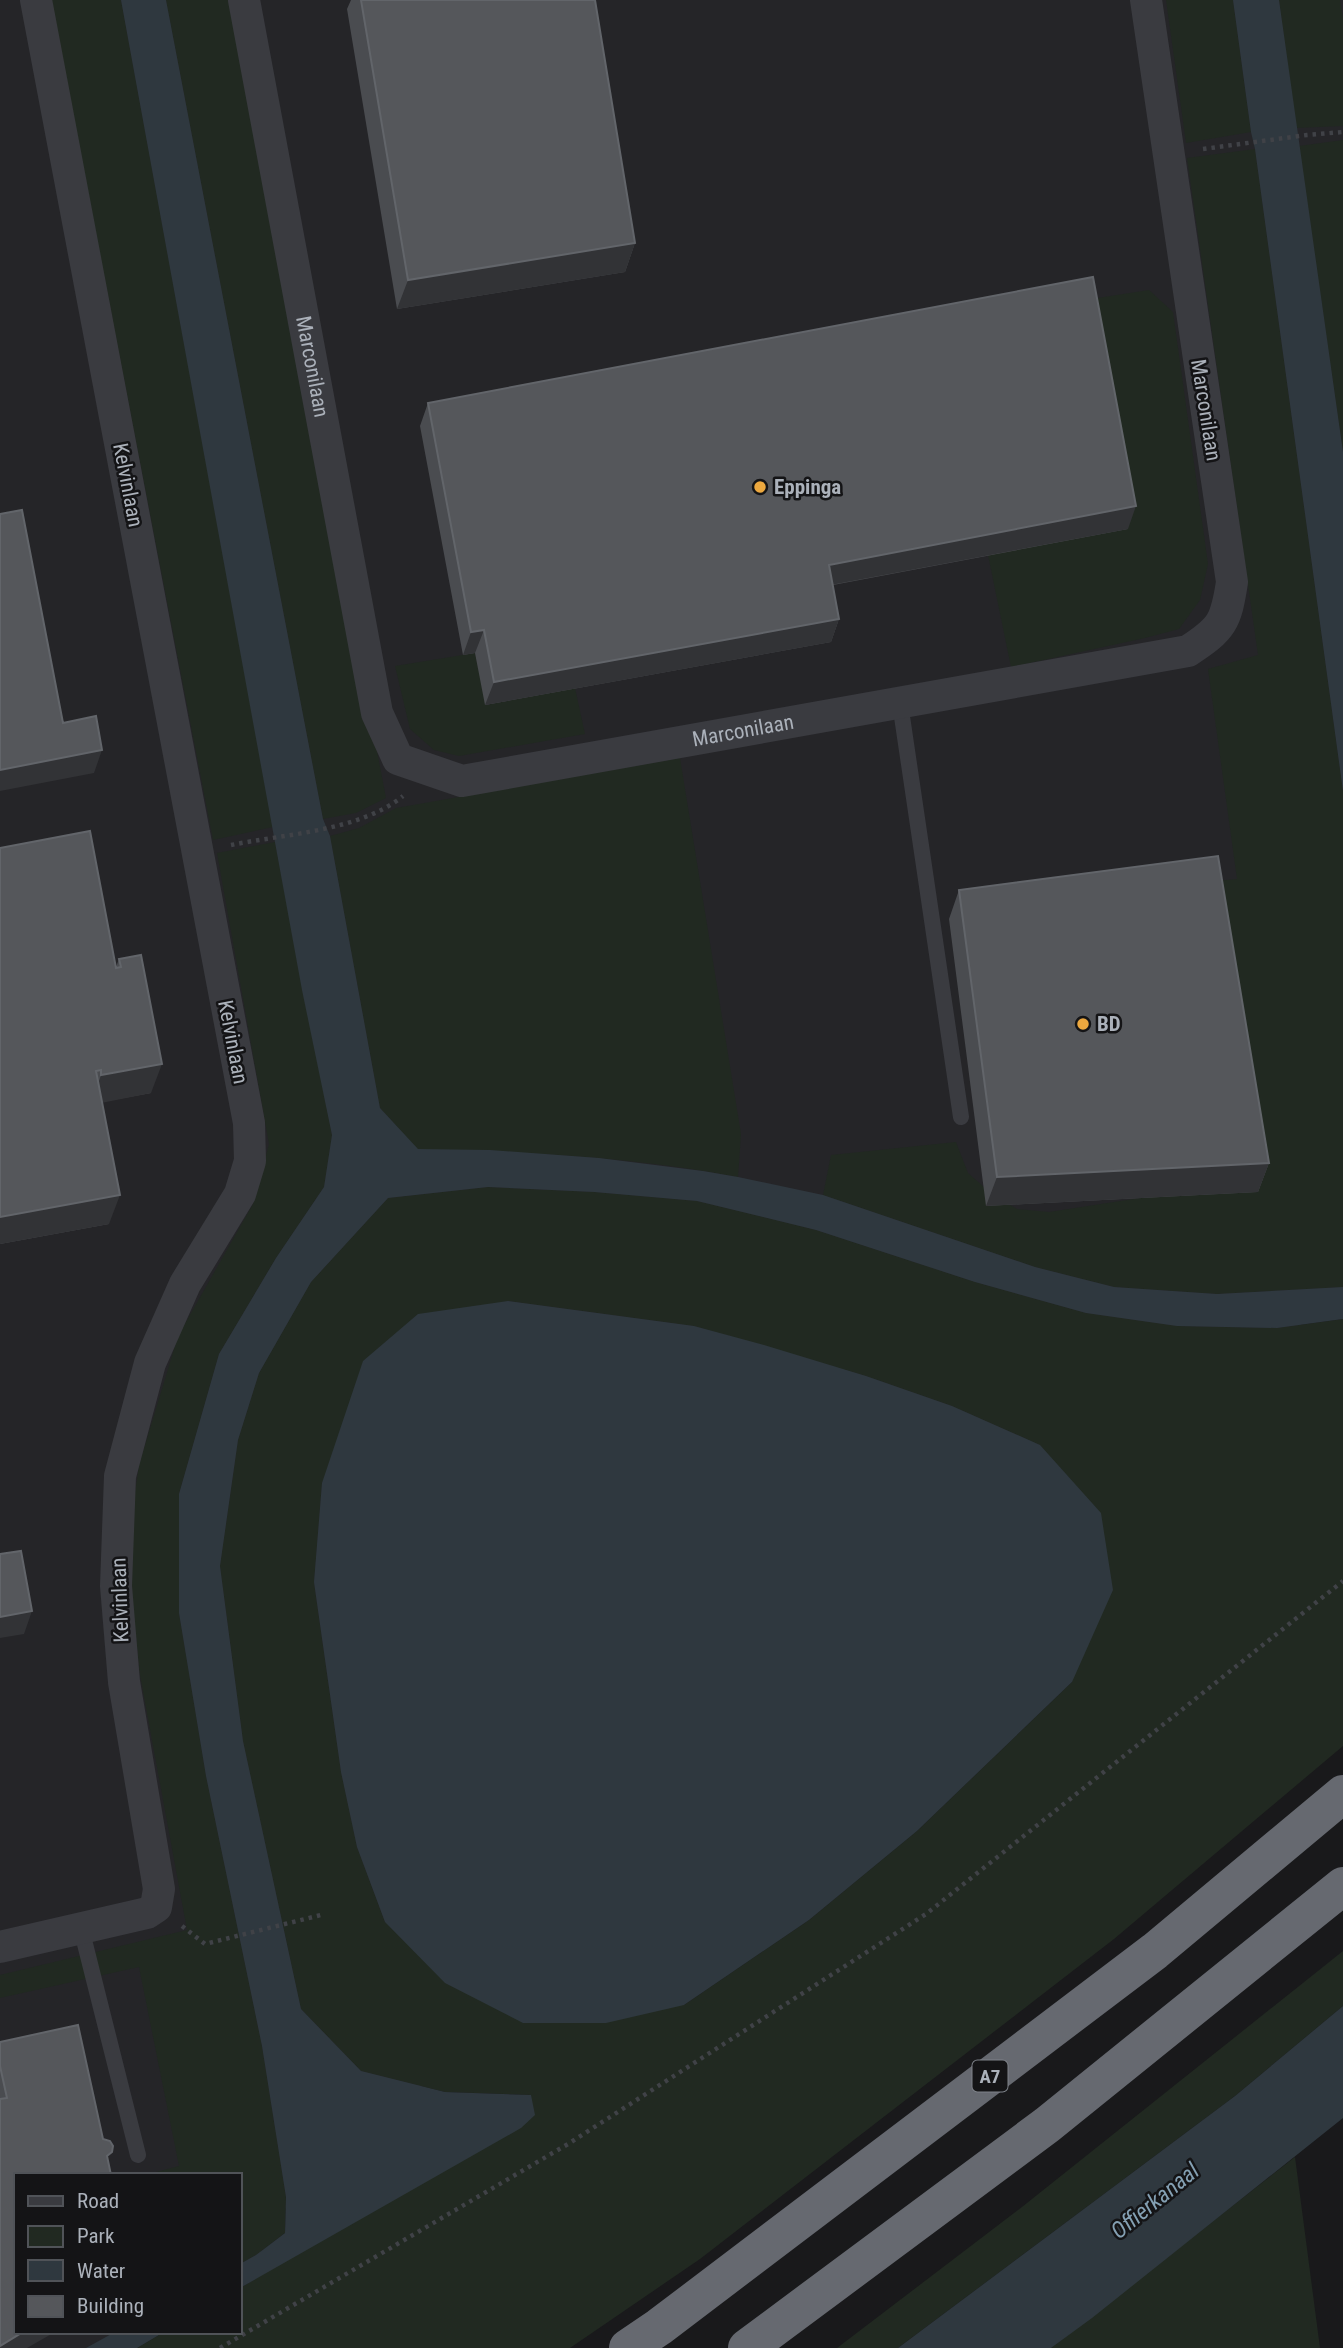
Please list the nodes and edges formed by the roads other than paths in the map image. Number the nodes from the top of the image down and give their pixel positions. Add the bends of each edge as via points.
1 (36, 0) edge
2 (244, 0) edge
3 (1146, 0) edge
4 (900, 703) junction
5 (961, 1117) dead end
6 (1343, 1794) edge
7 (1343, 1886) edge
8 (81, 1928) junction
9 (0, 1947) edge
10 (138, 2155) dead end
11 (628, 2348) edge
12 (747, 2348) edge

1 - 8 street, Kelvinlaan via 249,1123 250,1161 240,1194 185,1284 150,1363 120,1476 116,1586 124,1682 159,1889 156,1907
2 - 4 street, Marconilaan via 377,713 398,760 462,781
3 - 4 street, Marconilaan via 1232,582 1228,614 1210,637 1188,651
4 - 5 lane
6 - 11 highway, A7 via 1156,1951
7 - 12 highway via 1047,2124
8 - 9 street, Kelvinlaan
8 - 10 lane

